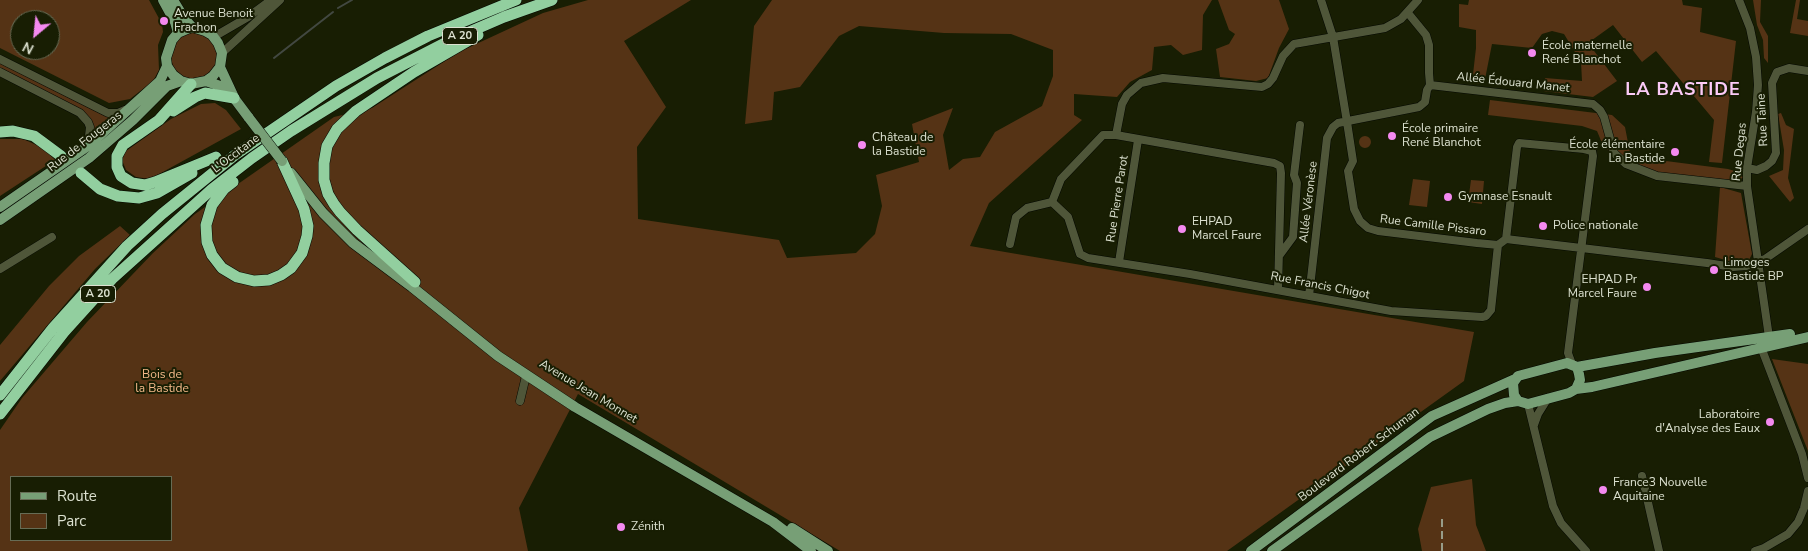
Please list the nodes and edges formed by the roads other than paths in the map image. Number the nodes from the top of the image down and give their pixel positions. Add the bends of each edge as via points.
1 (163, 0) edge
2 (173, 0) edge
3 (271, 0) edge
4 (280, 0) edge
5 (516, 0) edge
6 (552, 0) edge
7 (1321, 0) edge
8 (1418, 0) edge
9 (1739, 0) edge
10 (1408, 12) junction
11 (504, 17) junction
12 (192, 27) junction
13 (178, 33) junction
14 (212, 35) junction
15 (1333, 37) junction
16 (222, 53) junction
17 (0, 59) edge
18 (167, 66) junction
19 (220, 67) junction
20 (1808, 71) edge
21 (0, 72) edge
22 (206, 81) junction
23 (186, 82) junction
24 (1430, 85) junction
25 (234, 98) junction
26 (133, 106) junction
27 (159, 120) junction
28 (1347, 122) junction
29 (1300, 125) dead end
30 (270, 130) junction
31 (0, 132) edge
32 (1116, 135) junction
33 (1138, 140) junction
34 (88, 146) junction
35 (61, 156) dead end
36 (216, 158) junction
37 (252, 158) junction
38 (282, 161) junction
39 (1747, 168) junction
40 (81, 173) dead end
41 (1747, 186) junction
42 (1052, 202) junction
43 (0, 207) edge
44 (0, 220) edge
45 (1808, 228) edge
46 (347, 235) junction
47 (52, 237) dead end
48 (1506, 239) junction
49 (1010, 244) dead end
50 (1498, 245) junction
51 (1581, 249) junction
52 (1279, 256) junction
53 (1119, 262) junction
54 (1758, 263) junction
55 (0, 269) edge
56 (415, 282) junction
57 (1278, 290) junction
58 (1309, 296) junction
59 (1808, 331) edge
60 (1808, 337) edge
61 (1764, 340) junction
62 (1568, 353) junction
63 (1558, 364) junction
64 (1574, 366) junction
65 (526, 376) junction
66 (1515, 379) junction
67 (1576, 389) junction
68 (0, 395) edge
69 (1548, 398) junction
70 (520, 401) dead end
71 (1518, 401) junction
72 (1528, 404) junction
73 (0, 414) edge
74 (1534, 425) junction
75 (1642, 476) dead end
76 (1808, 478) edge
77 (1808, 491) edge
78 (1270, 537) junction
79 (811, 551) edge
80 (828, 551) edge
81 (1247, 551) edge
82 (1251, 551) edge
83 (1272, 551) edge
84 (1586, 551) edge
85 (1659, 551) edge
86 (1755, 551) edge

1 - 13 main road
2 - 12 main road
3 - 14 street via 248,17
4 - 16 street
5 - 30 highway, L'Occitane / A 20 via 428,36 385,58
6 - 11 highway, L'Occitane / A 20
7 - 15 street, Rue Camille Pissaro
8 - 10 street
9 - 39 street, Rue Degas via 1754,42 1758,84
10 - 15 street via 1385,28
10 - 24 street via 1429,45
11 - 37 highway, L'Occitane / A 20 via 377,78
11 - 56 highway via 356,111 337,129 327,146 324,180 334,204 357,230
12 - 13 main road
12 - 14 main road
13 - 18 main road via 167,51
14 - 16 main road
15 - 28 street, Rue Camille Pissaro
15 - 32 street via 1294,44 1282,56 1273,78 1262,87 1162,78 1141,83 1122,104
16 - 19 main road
17 - 26 street via 108,114
18 - 23 main road via 173,75
18 - 26 main road, Rue de Fougeras via 160,81
19 - 22 main road
19 - 25 main road, Avenue Jean Monnet
20 - 39 street, Rue Taine via 1789,68 1777,72 1772,83 1776,153 1766,166 1758,170
21 - 34 street via 80,114 90,127
22 - 23 main road
22 - 25 main road, Avenue Jean Monnet via 220,86
23 - 27 highway
23 - 44 main road, Rue de Fougeras via 167,86 89,158
24 - 28 street via 1422,105
24 - 41 street, Allée Édouard Manet via 1593,104 1604,117 1614,153 1626,164 1656,176
25 - 27 highway via 205,94
25 - 38 main road, Avenue Jean Monnet, bridge
26 - 34 main road, Rue de Fougeras
27 - 36 highway via 123,145 117,156 121,176 132,183 144,185
28 - 50 street, Rue Camille Pissaro via 1353,161 1348,171 1354,209 1368,228 1378,232
28 - 58 street, Allée Véronèse via 1338,122 1327,138
29 - 52 street via 1294,175 1298,183 1293,236
30 - 36 highway
30 - 68 highway, L'Occitane / A 20 via 204,178 127,246 58,322
31 - 35 highway via 34,136
32 - 33 street
32 - 42 street via 1103,135 1092,146 1061,179
33 - 52 street via 1280,166
33 - 53 street, Rue Pierre Parot
34 - 43 main road, Rue de Fougeras
36 - 40 highway via 157,193 139,198 118,196 100,189
37 - 38 highway via 240,176 212,205 206,224 207,242 222,268 237,277 254,281 269,280 291,268 302,252 307,236 304,210
37 - 73 highway, L'Occitane / A 20 via 205,195 112,279 64,332
38 - 46 main road, Avenue Jean Monnet via 323,213
39 - 41 street, Rue Degas
41 - 54 street, Rue Degas
42 - 49 street via 1027,208 1016,217
42 - 53 street, Rue Francis Chigot via 1068,217 1080,254
45 - 54 street
46 - 56 main road, Avenue Jean Monnet
46 - 65 main road, Avenue Jean Monnet
47 - 55 street
48 - 50 street, Rue Camille Pissaro
48 - 51 street
48 - 51 street via 1519,143 1584,149 1592,151 1593,156
50 - 58 street, Rue Francis Chigot via 1490,310 1486,316 1391,311
51 - 54 street via 1733,267
51 - 62 street
52 - 57 street
53 - 57 street, Rue Francis Chigot
54 - 61 street, Rue Degas
56 - 80 main road, Avenue Jean Monnet via 548,384
57 - 58 street, Rue Francis Chigot
59 - 61 main road
60 - 61 main road
61 - 64 main road
61 - 67 main road
61 - 76 street, Rue Degas
62 - 63 street
62 - 64 street
63 - 64 main road, Boulevard Robert Schuman
63 - 66 main road, Boulevard Robert Schuman
64 - 67 main road via 1580,380
65 - 70 street
65 - 79 main road, Avenue Jean Monnet via 773,522
66 - 71 main road via 1513,390
66 - 78 main road, Boulevard Robert Schuman via 1432,416
67 - 69 main road
69 - 72 main road
69 - 74 street
71 - 72 main road
71 - 83 main road, Boulevard Robert Schuman via 1488,409 1430,437
72 - 74 street
74 - 84 street via 1553,506 1561,523
75 - 85 street
77 - 86 street via 1798,522 1788,534
78 - 81 main road
78 - 82 main road, Boulevard Robert Schuman

